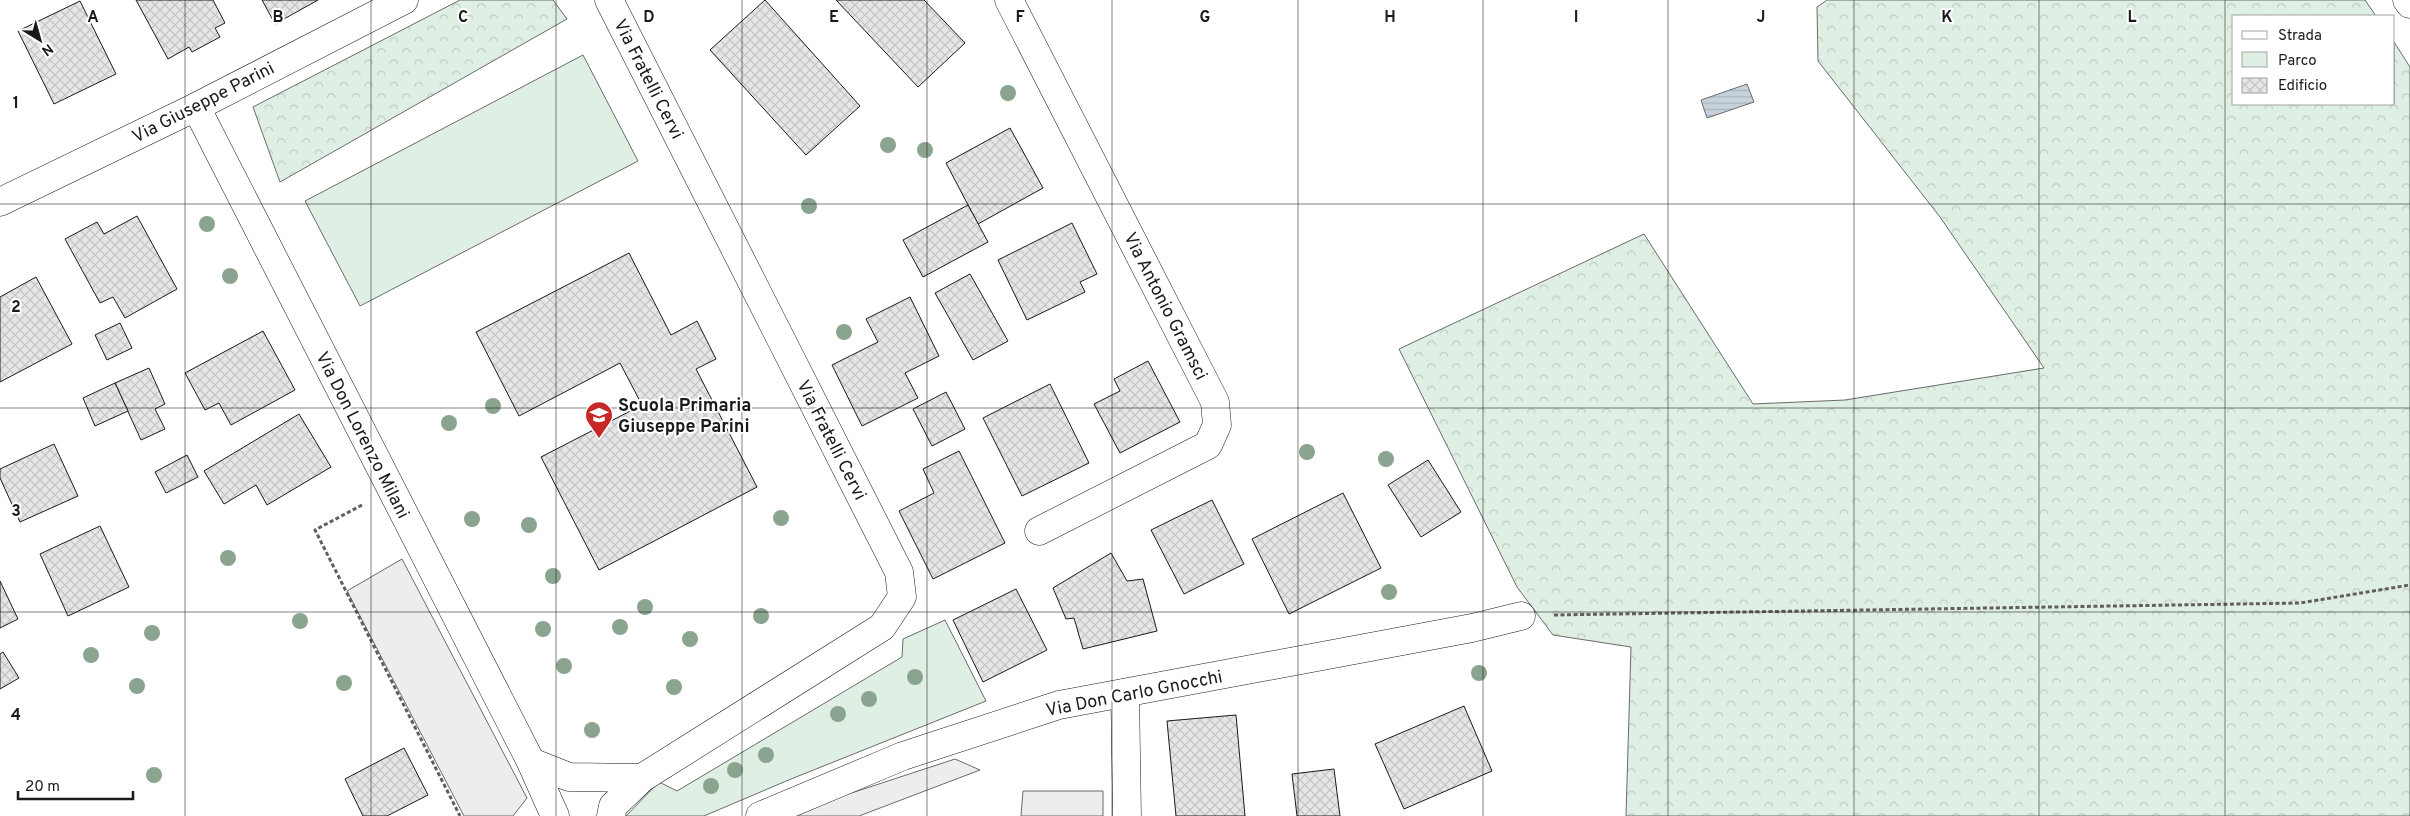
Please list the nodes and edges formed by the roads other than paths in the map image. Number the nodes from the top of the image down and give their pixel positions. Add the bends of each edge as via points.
1 (404, 0) edge
2 (609, 0) edge
3 (1009, 0) edge
4 (2407, 0) edge
5 (2410, 4) edge
6 (196, 107) junction
7 (0, 202) edge
8 (1039, 531) dead end
9 (1521, 616) road end
10 (1125, 693) junction
11 (531, 762) junction
12 (642, 778) junction
13 (555, 816) edge
14 (611, 816) edge
15 (760, 816) edge
16 (1127, 816) edge

1 - 6 street, Via Giuseppe Parini
2 - 12 street, Via Fratelli Cervi via 899,572 902,597 882,627
3 - 8 street, Via Antonio Gramsci via 1215,402 1217,425 1208,445
4 - 5 street
6 - 7 street, Via Giuseppe Parini
6 - 11 street, Via Don Lorenzo Milani
9 - 10 street, Via Don Carlo Gnocchi
10 - 15 street, Via Don Carlo Gnocchi via 1059,705 903,756
10 - 16 street
11 - 12 street via 569,777
11 - 13 street, Via Don Lorenzo Milani
12 - 14 street, Via Fratelli Cervi via 613,806

